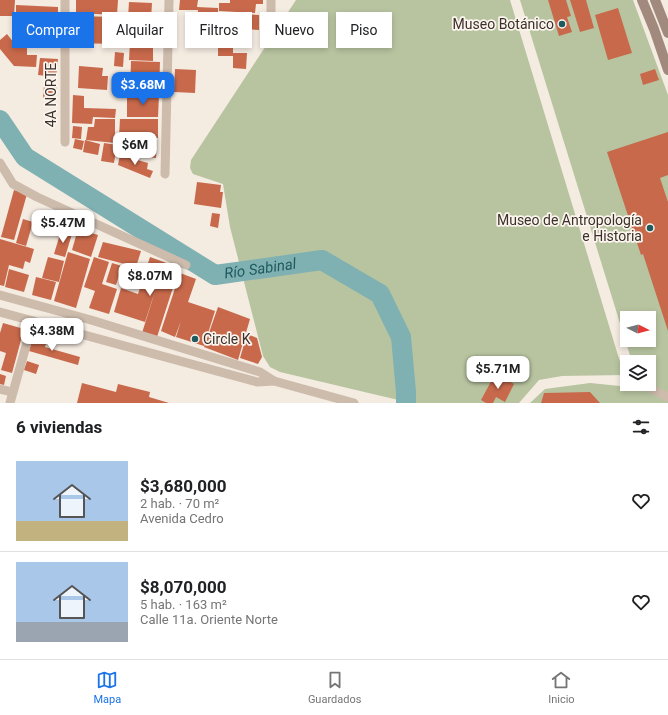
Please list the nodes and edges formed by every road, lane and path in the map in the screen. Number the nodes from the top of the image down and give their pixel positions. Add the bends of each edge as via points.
1 (65, 0) edge
2 (169, 0) edge
3 (271, 0) edge
4 (642, 0) edge
5 (655, 0) edge
6 (271, 12) edge
7 (668, 33) edge
8 (668, 70) edge
9 (65, 142) dead end
10 (1, 166) edge
11 (165, 174) dead end
12 (186, 265) dead end
13 (0, 295) edge
14 (0, 312) edge
15 (91, 320) junction
16 (33, 321) junction
17 (88, 336) junction
18 (274, 381) junction
19 (0, 389) edge
20 (656, 391) edge
21 (12, 392) junction
22 (668, 397) edge
23 (10, 403) edge
24 (354, 403) edge

1 - 9 street, 4A NORTE
2 - 11 street
3 - 6 street
4 - 8 main road
5 - 7 main road
10 - 12 street via 13,184
13 - 15 street
14 - 16 street
15 - 17 street
15 - 18 street via 260,372
16 - 17 street
16 - 21 street
17 - 18 street via 257,382
18 - 24 street
19 - 21 street
20 - 22 street
21 - 23 street

